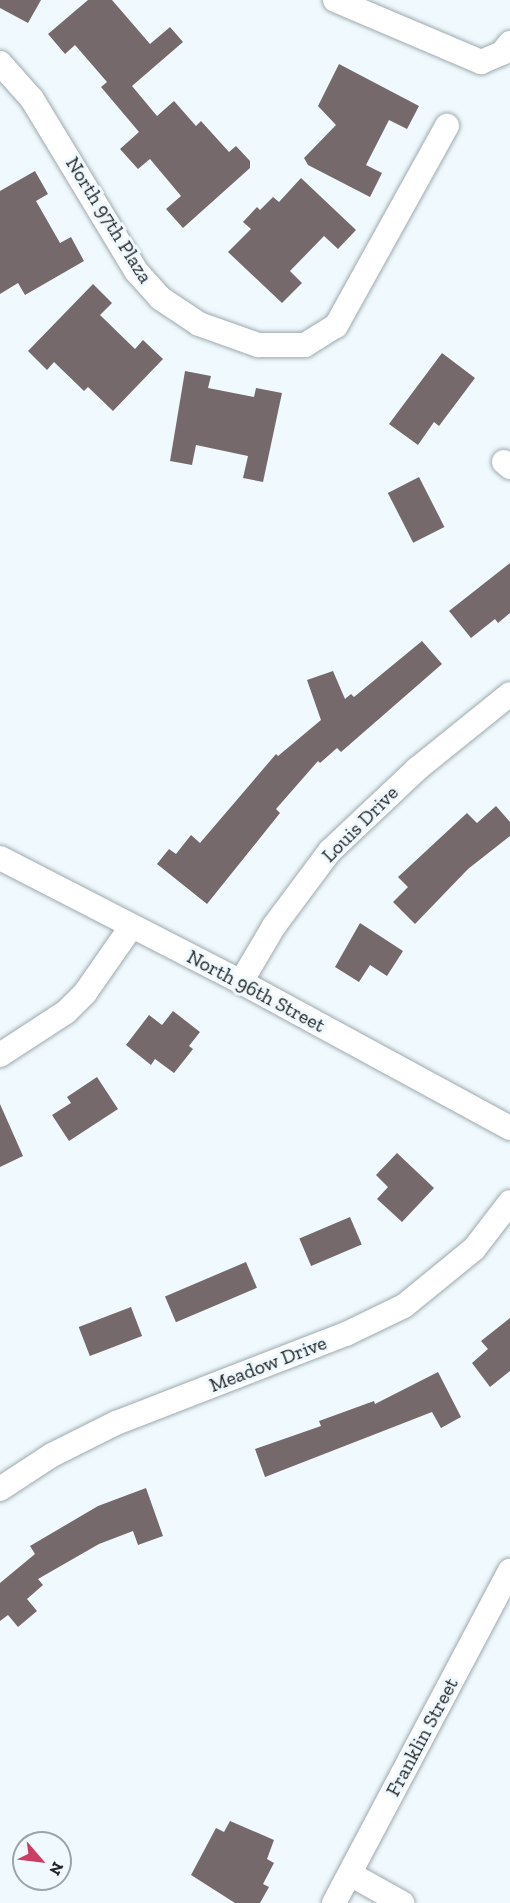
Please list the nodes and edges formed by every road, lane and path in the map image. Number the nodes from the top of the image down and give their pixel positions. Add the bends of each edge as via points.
1 (335, 0) edge
2 (510, 43) edge
3 (0, 63) edge
4 (447, 126) dead end
5 (510, 694) edge
6 (0, 858) edge
7 (131, 927) junction
8 (241, 982) junction
9 (0, 1055) edge
10 (510, 1128) edge
11 (510, 1202) edge
12 (0, 1489) edge
13 (510, 1571) edge
14 (350, 1874) junction
15 (334, 1903) edge
16 (402, 1903) edge

1 - 2 street via 482,62 489,62
3 - 4 street, North 97th Plaza via 44,117 136,272 160,298 199,324 258,345 305,345 336,326
5 - 8 street, Louis Drive via 417,769 330,850 274,926
6 - 7 street, North 96th Street
7 - 8 street, North 96th Street
7 - 9 street via 86,993 48,1028
8 - 10 street, North 96th Street
11 - 12 street, Meadow Drive via 474,1249 404,1306 346,1334 116,1423 52,1455
13 - 14 street, Franklin Street
14 - 15 street, Franklin Street
14 - 16 street

